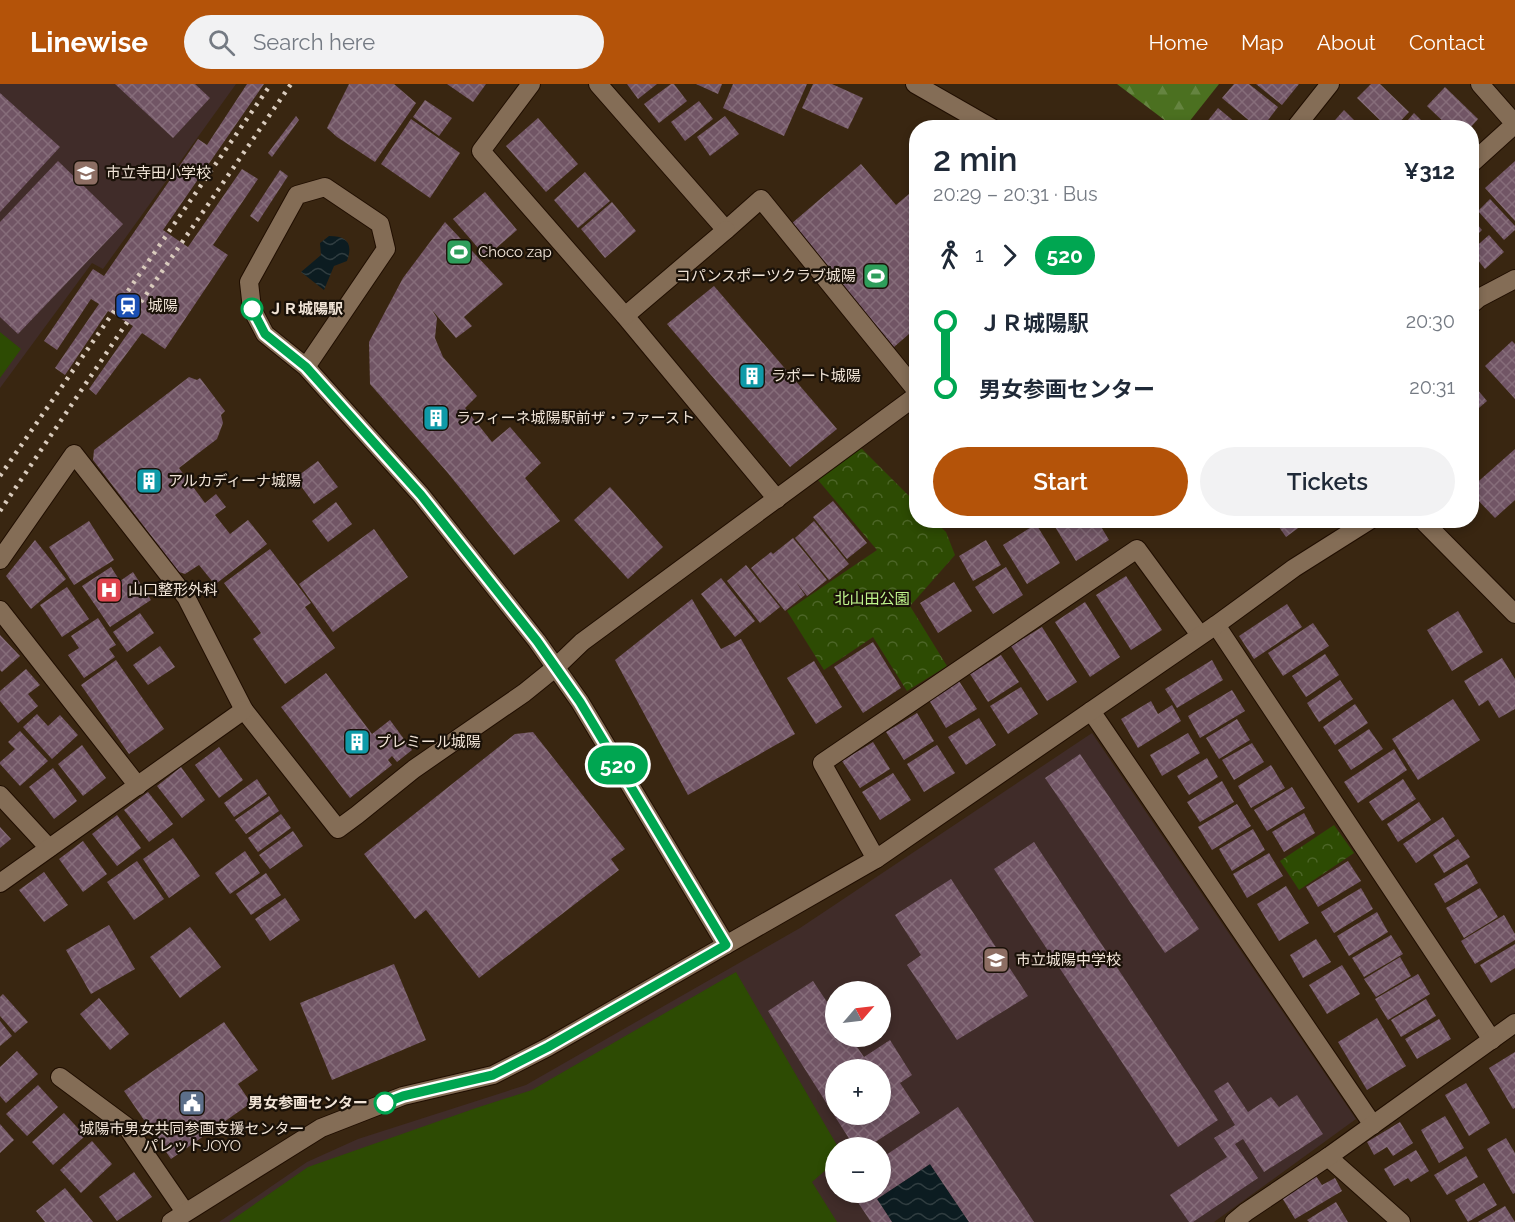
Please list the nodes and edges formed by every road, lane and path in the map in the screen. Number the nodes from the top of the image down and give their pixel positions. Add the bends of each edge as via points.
1 (531, 84) edge
2 (598, 84) edge
3 (915, 84) edge
4 (1330, 84) edge
5 (1480, 84) edge
6 (978, 120) edge
7 (1301, 120) edge
8 (1479, 157) edge
9 (726, 230) junction
10 (1515, 279) edge
11 (1479, 298) edge
12 (625, 316) junction
13 (306, 367) junction
14 (909, 381) edge
15 (909, 401) edge
16 (777, 500) junction
17 (1357, 528) edge
18 (1430, 528) edge
19 (0, 560) edge
20 (0, 610) edge
21 (1515, 614) edge
22 (1216, 625) junction
23 (1200, 635) junction
24 (555, 668) junction
25 (244, 710) junction
26 (1091, 711) junction
27 (138, 786) junction
28 (0, 795) edge
29 (49, 848) junction
30 (876, 859) junction
31 (0, 883) edge
32 (726, 945) junction
33 (1515, 1023) edge
34 (1492, 1040) junction
35 (60, 1077) dead end
36 (1373, 1125) junction
37 (1328, 1157) junction
38 (178, 1217) edge
39 (1245, 1219) edge
40 (1401, 1222) edge

1 - 12 street via 481,151
2 - 9 street
3 - 6 street
4 - 7 street
5 - 8 street via 1515,124
9 - 12 street
9 - 14 street via 761,199
10 - 11 street
12 - 16 street
13 - 13 street via 265,334 252,309 249,282 297,195 325,187 380,224 386,249
13 - 24 street via 421,495
15 - 16 street
16 - 24 street via 582,642
17 - 22 street
18 - 21 street
19 - 25 street via 74,454 186,597
20 - 27 street
22 - 23 street
22 - 34 street
23 - 26 street
23 - 30 street via 1137,549 822,763
24 - 25 street via 338,829
24 - 32 street via 580,702
25 - 27 street
26 - 30 street
26 - 36 street
27 - 29 street
28 - 29 street
29 - 31 street
30 - 32 street
32 - 38 street via 493,1075 403,1096 321,1128
33 - 34 street
34 - 36 street
35 - 38 street via 126,1126
36 - 37 street
37 - 39 street
37 - 40 street

